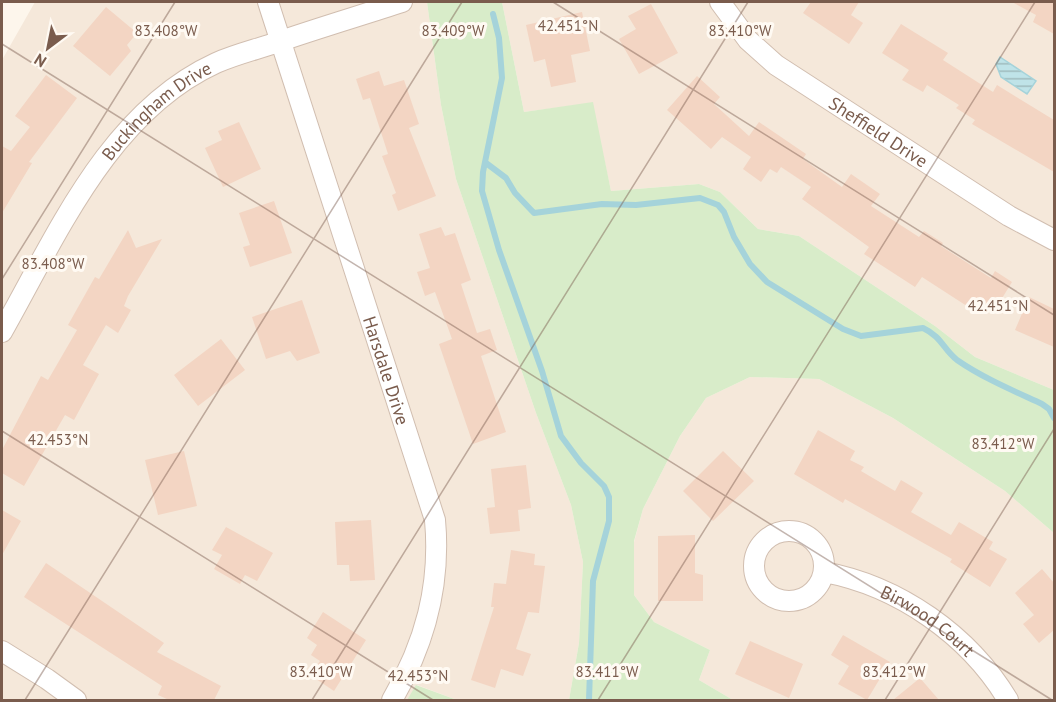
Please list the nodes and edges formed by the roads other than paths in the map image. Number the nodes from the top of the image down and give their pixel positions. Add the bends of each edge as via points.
1 (268, 2) edge
2 (402, 2) edge
3 (720, 2) edge
4 (281, 41) junction
5 (1054, 240) edge
6 (2, 332) edge
7 (824, 572) dead end
8 (2, 651) edge
9 (76, 700) edge
10 (392, 700) edge
11 (1008, 700) edge

1 - 4 street, Harsdale Drive
2 - 4 street, Buckingham Drive
3 - 5 street, Sheffield Drive via 748,40 776,65 1009,216
4 - 6 street, Buckingham Drive via 217,62 179,84 135,120 73,208
4 - 10 street, Harsdale Drive via 435,520 438,555 427,624
7 - 11 street, Birwood Court via 878,588 931,619 958,638
8 - 9 street

